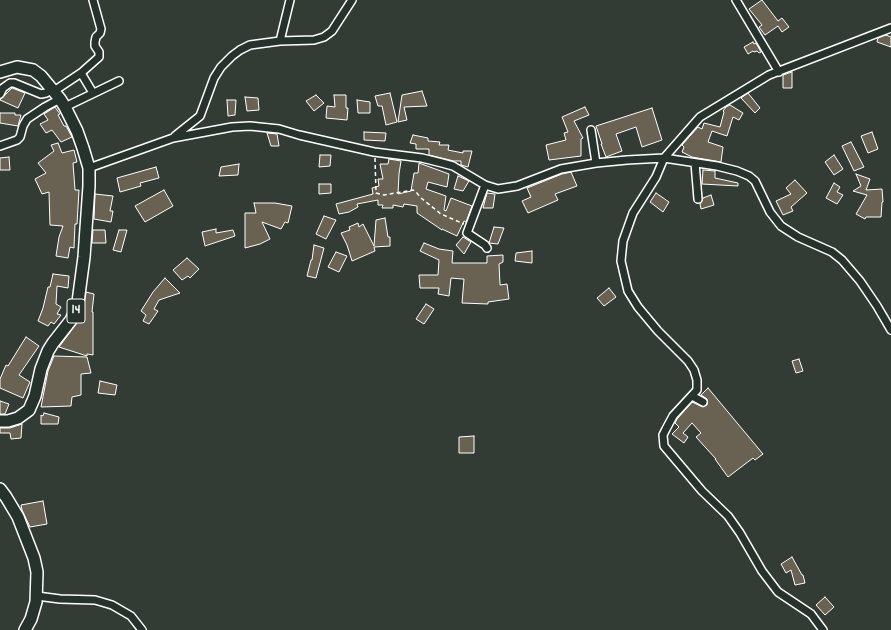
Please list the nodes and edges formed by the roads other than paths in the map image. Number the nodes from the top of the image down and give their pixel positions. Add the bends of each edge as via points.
1 (93, 0) edge
2 (290, 0) edge
3 (352, 0) edge
4 (736, 0) edge
5 (891, 28) edge
6 (280, 41) junction
7 (0, 72) edge
8 (778, 72) junction
9 (81, 73) junction
10 (119, 81) dead end
11 (0, 94) edge
12 (93, 94) junction
13 (58, 97) junction
14 (591, 130) dead end
15 (174, 138) junction
16 (0, 146) edge
17 (664, 158) junction
18 (596, 163) junction
19 (695, 163) junction
20 (89, 168) junction
21 (485, 185) junction
22 (698, 199) dead end
23 (486, 248) dead end
24 (891, 330) edge
25 (692, 396) junction
26 (703, 402) dead end
27 (0, 421) edge
28 (0, 489) edge
29 (37, 596) junction
30 (25, 630) edge
31 (142, 630) edge
32 (823, 630) edge

1 - 9 street via 101,30 95,42 100,56
2 - 6 street
3 - 6 street via 327,36 314,40
4 - 8 street
5 - 8 street
6 - 15 street via 250,45 232,56 214,78 200,116
7 - 13 highway, 14 via 17,67 33,70
8 - 17 street via 742,90 700,117
9 - 12 street
9 - 13 street
10 - 12 street
11 - 13 street via 3,88 14,83 41,94
12 - 13 street
13 - 16 street via 27,119 17,140
13 - 20 highway, 14 via 77,131
14 - 18 street
15 - 20 street
15 - 21 street via 232,127 260,126 374,152 442,162
17 - 18 street
17 - 19 street
17 - 25 street via 656,177 633,213 623,241 621,261 628,292 638,307 694,370 698,388
18 - 21 street via 551,171 507,189
19 - 22 street
19 - 24 street via 737,171 755,181 770,212 781,226 798,237 832,252 847,265
20 - 27 highway, 14 via 84,257 76,310 48,351 41,369 36,396 29,410 18,418
21 - 23 street via 468,234
25 - 26 street
25 - 32 street via 673,416 666,428 663,435 664,446 702,491 728,516 778,592 811,614
28 - 29 highway via 18,517 34,558
29 - 30 highway
29 - 31 street via 95,600 112,605 131,616

